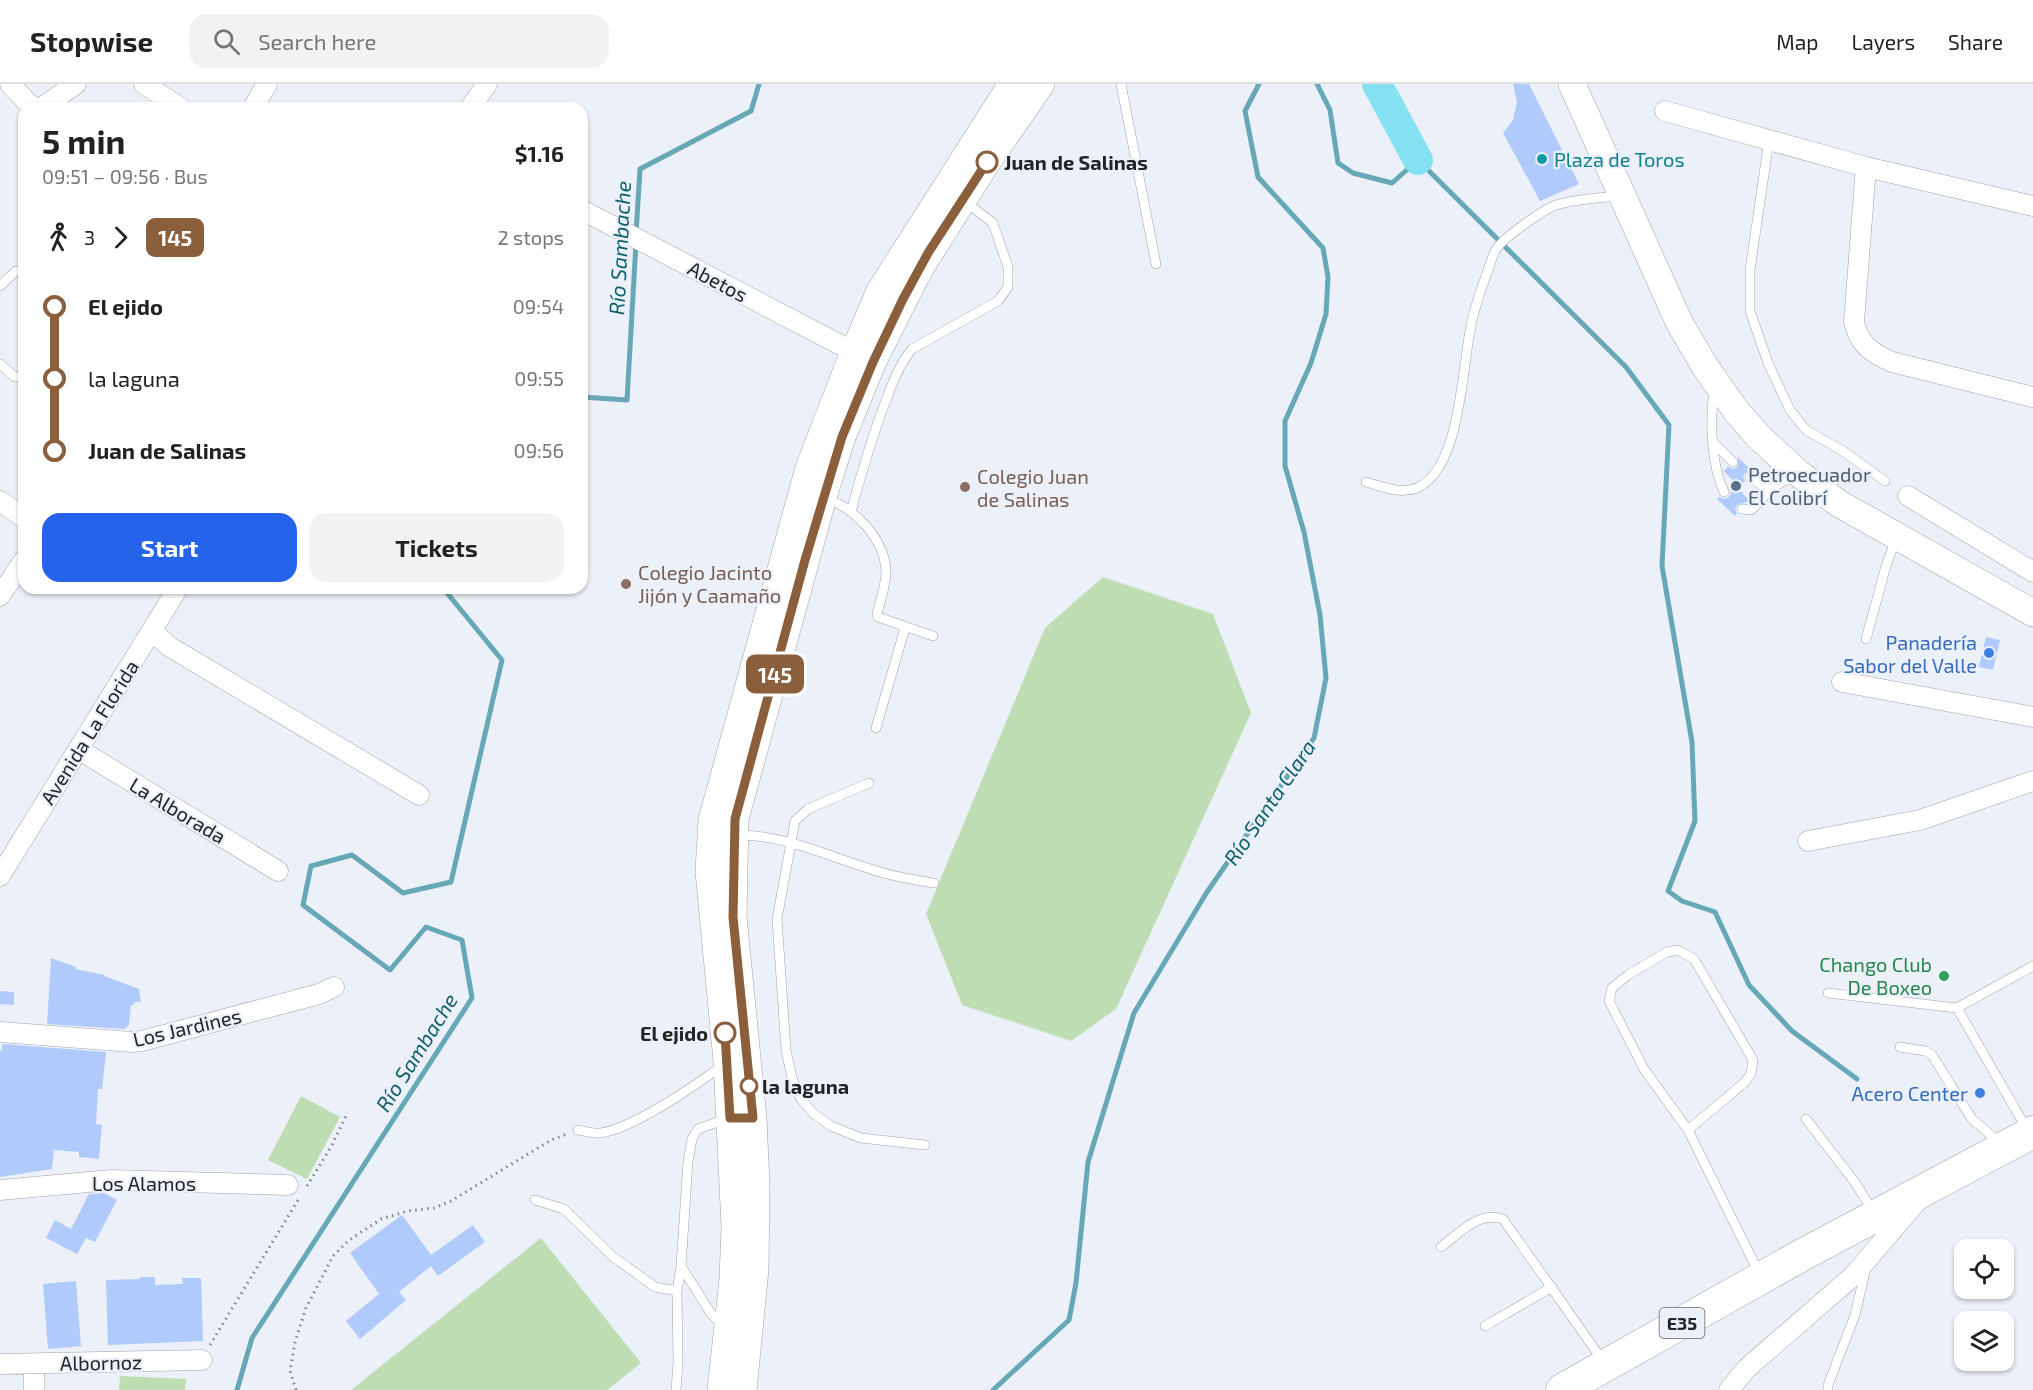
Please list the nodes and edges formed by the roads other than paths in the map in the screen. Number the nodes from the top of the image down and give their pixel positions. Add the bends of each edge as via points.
1 (10, 84) edge
2 (76, 84) edge
3 (144, 84) edge
4 (267, 84) edge
5 (487, 84) edge
6 (1012, 84) edge
7 (1041, 84) edge
8 (1121, 84) edge
9 (1572, 84) edge
10 (27, 102) edge
11 (50, 102) edge
12 (172, 102) edge
13 (256, 102) edge
14 (474, 102) edge
15 (1665, 111) dead end
16 (1769, 140) junction
17 (1866, 167) junction
18 (1621, 195) junction
19 (962, 200) junction
20 (2033, 206) edge
21 (588, 213) edge
22 (1156, 264) dead end
23 (16, 271) dead end
24 (0, 286) edge
25 (854, 352) junction
26 (0, 364) edge
27 (18, 376) edge
28 (1714, 380) junction
29 (2033, 397) edge
30 (1713, 442) junction
31 (1733, 462) dead end
32 (1798, 473) junction
33 (1750, 477) dead end
34 (1885, 481) dead end
35 (1366, 482) dead end
36 (1768, 490) junction
37 (1724, 492) dead end
38 (813, 494) junction
39 (1908, 496) dead end
40 (0, 501) edge
41 (1742, 509) dead end
42 (851, 512) junction
43 (18, 514) edge
44 (1897, 536) junction
45 (18, 569) edge
46 (2033, 572) edge
47 (174, 594) edge
48 (0, 596) edge
49 (2033, 614) edge
50 (906, 628) junction
51 (152, 631) junction
52 (933, 636) dead end
53 (1866, 639) dead end
54 (1842, 682) dead end
55 (2033, 717) edge
56 (876, 728) dead end
57 (78, 749) junction
58 (2033, 781) edge
59 (869, 783) dead end
60 (419, 795) dead end
61 (734, 836) junction
62 (1808, 841) dead end
63 (792, 844) junction
64 (278, 870) dead end
65 (0, 876) edge
66 (934, 883) dead end
67 (2033, 966) edge
68 (334, 987) dead end
69 (1828, 993) dead end
70 (1957, 1008) junction
71 (0, 1032) edge
72 (1900, 1047) dead end
73 (727, 1061) junction
74 (741, 1118) junction
75 (1806, 1119) dead end
76 (578, 1130) road end
77 (1688, 1130) junction
78 (2022, 1138) edge
79 (925, 1145) dead end
80 (288, 1185) dead end
81 (1928, 1188) junction
82 (0, 1191) edge
83 (535, 1200) dead end
84 (1876, 1216) junction
85 (1441, 1247) dead end
86 (1868, 1260) junction
87 (681, 1266) junction
88 (1762, 1278) junction
89 (1552, 1287) junction
90 (677, 1292) junction
91 (1485, 1326) dead end
92 (728, 1331) junction
93 (202, 1360) road end
94 (0, 1364) edge
95 (34, 1364) junction
96 (1606, 1366) junction
97 (1574, 1387) edge
98 (34, 1390) edge
99 (676, 1390) edge
100 (721, 1390) edge
101 (743, 1390) edge
102 (1729, 1390) edge
103 (1828, 1390) edge

1 - 10 street
2 - 11 street
3 - 12 street
4 - 13 street
5 - 14 street
6 - 25 main road via 880,291
7 - 19 main road
8 - 22 lane
9 - 18 main road
15 - 16 street
16 - 17 street
16 - 34 lane via 1750,270 1750,310 1768,363 1790,410 1806,430
17 - 20 street
17 - 29 street via 1854,322 1863,344 1892,362
18 - 28 main road via 1680,324
18 - 35 lane via 1557,204 1497,247 1471,325 1457,422 1443,459 1419,487 1404,491
19 - 38 main road via 920,268
19 - 42 lane via 993,223 1008,267 1008,287 998,301 912,348 904,358 870,441
21 - 25 street, Abetos
23 - 24 lane
25 - 38 main road via 809,468
26 - 27 lane
28 - 30 lane via 1710,419
28 - 32 main road via 1758,436
30 - 31 lane
30 - 37 lane via 1716,474
32 - 36 lane
32 - 44 main road via 1838,503
33 - 36 lane
36 - 41 lane via 1751,510
38 - 42 lane via 839,502
38 - 61 main road
38 - 73 main road via 712,820 709,871
39 - 46 street
40 - 43 street
42 - 50 lane via 869,529 886,568 878,617
44 - 49 main road
44 - 53 lane
45 - 48 street
47 - 51 street, Avenida La Florida
50 - 52 lane
50 - 56 lane
51 - 57 street, Avenida La Florida
51 - 60 street via 170,647
54 - 55 street
57 - 64 street, La Alborada
57 - 65 street, Avenida La Florida
58 - 62 street via 1920,820
59 - 63 lane via 808,809 795,821
61 - 63 lane via 752,835
61 - 74 main road via 733,917
63 - 66 lane via 886,874
63 - 79 lane via 777,919 786,1050 801,1099 831,1126 861,1138
67 - 70 lane
68 - 71 street, Los Jardines via 142,1041
69 - 70 lane
70 - 78 lane
72 - 78 lane via 1932,1055 1972,1119
73 - 74 main road
73 - 76 lane via 697,1084 620,1128 599,1133
74 - 87 lane via 698,1129 692,1139
74 - 92 main road
74 - 101 main road via 756,1185 755,1269
75 - 84 lane
77 - 77 lane via 1744,1083 1751,1074 1753,1060 1694,959 1678,950 1667,952 1628,975 1612,988 1609,1001 1644,1069
77 - 88 lane
78 - 81 highway, E35
80 - 82 street, Los Alamos via 111,1180
81 - 84 highway, E35
81 - 86 street
83 - 90 lane via 564,1209 612,1256 655,1287
84 - 88 highway, E35
85 - 89 lane via 1478,1219 1492,1215 1503,1219
86 - 102 street via 1746,1369
86 - 103 lane via 1855,1315
87 - 90 lane
87 - 92 lane via 710,1312
88 - 96 highway, E35
89 - 91 lane
89 - 96 lane
90 - 99 lane
92 - 100 main road
93 - 95 street, Albornoz
94 - 95 street, Albornoz
95 - 98 street
96 - 97 highway, E35

